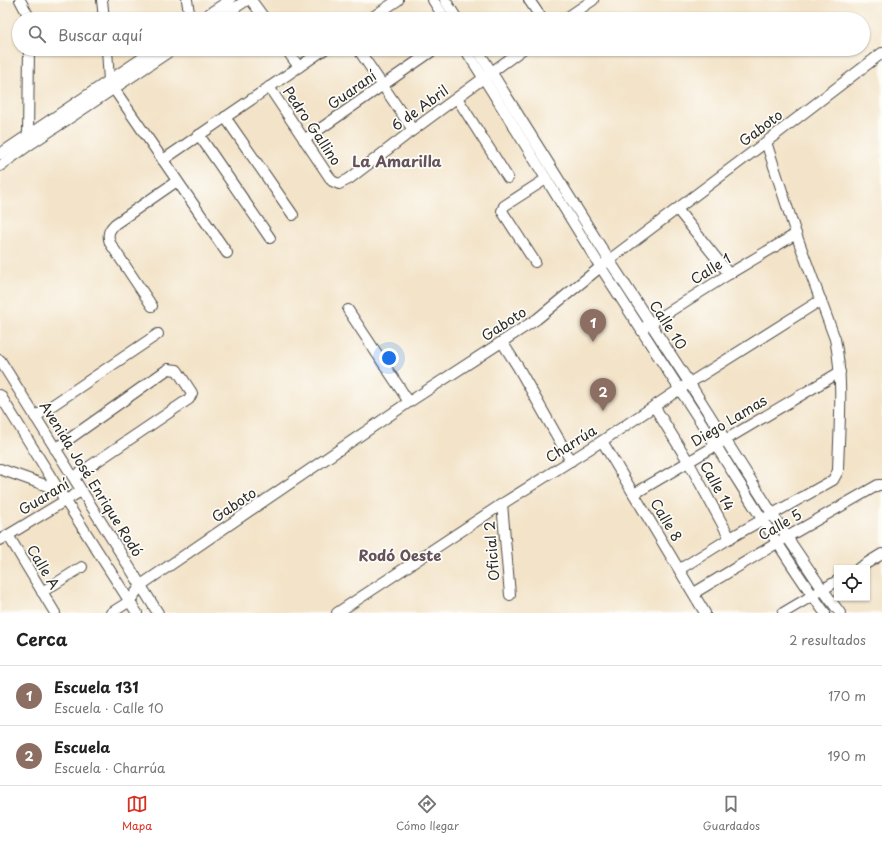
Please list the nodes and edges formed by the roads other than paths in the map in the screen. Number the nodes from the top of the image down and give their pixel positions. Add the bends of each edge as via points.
1 (20, 0) edge
2 (102, 0) edge
3 (187, 0) edge
4 (230, 0) edge
5 (247, 0) edge
6 (251, 0) edge
7 (398, 0) edge
8 (433, 0) edge
9 (445, 0) edge
10 (529, 0) edge
11 (593, 0) edge
12 (27, 12) edge
13 (103, 12) edge
14 (189, 12) edge
15 (212, 12) edge
16 (229, 12) edge
17 (260, 12) edge
18 (380, 12) edge
19 (441, 12) edge
20 (453, 12) edge
21 (537, 12) edge
22 (575, 12) edge
23 (882, 53) edge
24 (28, 56) edge
25 (107, 56) edge
26 (147, 56) edge
27 (161, 56) edge
28 (291, 56) edge
29 (314, 56) edge
30 (363, 56) edge
31 (426, 56) edge
32 (471, 56) edge
33 (480, 56) edge
34 (514, 56) edge
35 (298, 67) junction
36 (488, 75) junction
37 (112, 85) junction
38 (382, 85) junction
39 (269, 87) junction
40 (457, 98) junction
41 (225, 117) junction
42 (413, 130) junction
43 (199, 135) junction
44 (30, 139) junction
45 (304, 140) junction
46 (766, 142) junction
47 (0, 154) edge
48 (163, 160) junction
49 (0, 166) edge
50 (508, 178) dead end
51 (546, 179) junction
52 (177, 181) junction
53 (332, 181) joint
54 (677, 209) junction
55 (292, 215) dead end
56 (796, 234) junction
57 (270, 238) dead end
58 (227, 253) dead end
59 (609, 260) junction
60 (535, 262) dead end
61 (601, 267) junction
62 (729, 274) junction
63 (821, 300) junction
64 (152, 306) dead end
65 (348, 310) dead end
66 (646, 326) junction
67 (158, 334) dead end
68 (502, 342) junction
69 (0, 360) edge
70 (840, 372) junction
71 (690, 384) junction
72 (680, 389) junction
73 (0, 395) edge
74 (409, 402) junction
75 (654, 406) junction
76 (35, 417) junction
77 (725, 439) junction
78 (602, 441) junction
79 (716, 445) junction
80 (55, 449) junction
81 (571, 461) junction
82 (688, 461) junction
83 (0, 469) edge
84 (74, 477) junction
85 (882, 485) edge
86 (58, 490) junction
87 (81, 491) junction
88 (634, 494) junction
89 (65, 500) junction
90 (502, 504) junction
91 (772, 514) junction
92 (762, 520) junction
93 (4, 537) edge
94 (787, 537) junction
95 (730, 538) junction
96 (777, 543) junction
97 (882, 554) edge
98 (864, 565) edge
99 (82, 567) dead end
100 (680, 569) junction
101 (834, 583) edge
102 (141, 585) junction
103 (823, 590) junction
104 (42, 592) junction
105 (694, 593) junction
106 (510, 595) dead end
107 (812, 596) junction
108 (130, 601) junction
109 (55, 613) edge
110 (111, 613) edge
111 (137, 613) edge
112 (158, 613) edge
113 (337, 613) edge
114 (706, 613) edge
115 (783, 613) edge
116 (825, 613) edge
117 (840, 613) edge

1 - 12 street
2 - 13 street
3 - 14 street
4 - 15 street
5 - 16 street
6 - 17 street
7 - 18 street
8 - 19 street
9 - 20 street
10 - 21 street
11 - 22 street
23 - 46 street, Gaboto
24 - 44 street
25 - 37 street
26 - 37 street
27 - 37 street
28 - 35 street
29 - 35 street
30 - 38 street
31 - 38 street, Guaraní
32 - 36 street, Calle 10
33 - 36 street, Calle 10
34 - 36 street, 6 de Abril
35 - 39 street
36 - 40 street, 6 de Abril
36 - 51 street, Calle 10
36 - 59 street, Calle 10
37 - 44 street
37 - 48 street
38 - 42 street
38 - 45 street, Guaraní
39 - 41 street
39 - 45 street, Pedro Gallino
40 - 42 street, 6 de Abril
40 - 50 street
41 - 43 street
41 - 55 street
42 - 53 street, 6 de Abril via 349,179 339,184
43 - 48 street
43 - 57 street
44 - 47 street
44 - 49 street
45 - 53 street, Pedro Gallino
46 - 54 street, Gaboto
46 - 56 street
48 - 52 street
51 - 60 street via 504,206 502,211
51 - 61 street, Calle 10
52 - 58 street
52 - 64 street via 115,224 108,236
54 - 59 street, Gaboto
54 - 62 street
56 - 62 street, Calle 1
56 - 63 street
59 - 61 street, Gaboto
59 - 66 street, Calle 10
61 - 66 street, Calle 10
61 - 68 street, Gaboto via 537,318
62 - 66 street, Calle 1
63 - 70 street via 835,339
63 - 71 street, Charrúa
65 - 74 street
66 - 71 street, Calle 10
66 - 72 street, Calle 10
67 - 76 street
68 - 74 street, Gaboto
68 - 81 street
69 - 76 street, Avenida José Enrique Rodó
70 - 77 street, Diego Lamas
70 - 91 street via 838,471 833,480
71 - 72 street, Charrúa
71 - 77 street, Calle 10
72 - 75 street, Charrúa
72 - 79 street, Calle 10
73 - 86 street
74 - 102 street, Gaboto
75 - 78 street, Charrúa
75 - 82 street, Calle 14
76 - 80 street, Avenida José Enrique Rodó
77 - 79 street, Diego Lamas
77 - 91 street, Calle 10
78 - 81 street, Charrúa
78 - 88 street, Calle 8
79 - 82 street, Diego Lamas
79 - 92 street, Calle 10
80 - 84 street, Avenida José Enrique Rodó
80 - 84 street via 168,368 177,370 192,393 189,399
81 - 90 street, Charrúa
82 - 88 street, Diego Lamas
82 - 95 street, Calle 14
83 - 86 street
84 - 87 street, Avenida José Enrique Rodó
85 - 94 street, Calle 5
86 - 89 street
87 - 89 street, Guaraní
87 - 102 street, Avenida José Enrique Rodó
88 - 100 street, Calle 8
89 - 93 street, Guaraní
89 - 108 street
90 - 106 street, Oficial 2
90 - 113 street, Charrúa
91 - 92 street
91 - 94 street, Calle 10
92 - 95 street
92 - 96 street, Calle 10
93 - 104 street, Calle A
94 - 96 street, Calle 5
94 - 103 street, Calle 10
95 - 100 street
96 - 105 street, Calle 5
96 - 107 street, Calle 10
97 - 98 street
99 - 104 street
100 - 105 street, Calle 8
101 - 103 street
102 - 108 street, Gaboto
102 - 112 street, Avenida José Enrique Rodó
103 - 107 street
103 - 117 street, Calle 10
104 - 109 street, Calle A
105 - 114 street, Calle 8
107 - 115 street
107 - 116 street, Calle 10
108 - 110 street
108 - 111 street

